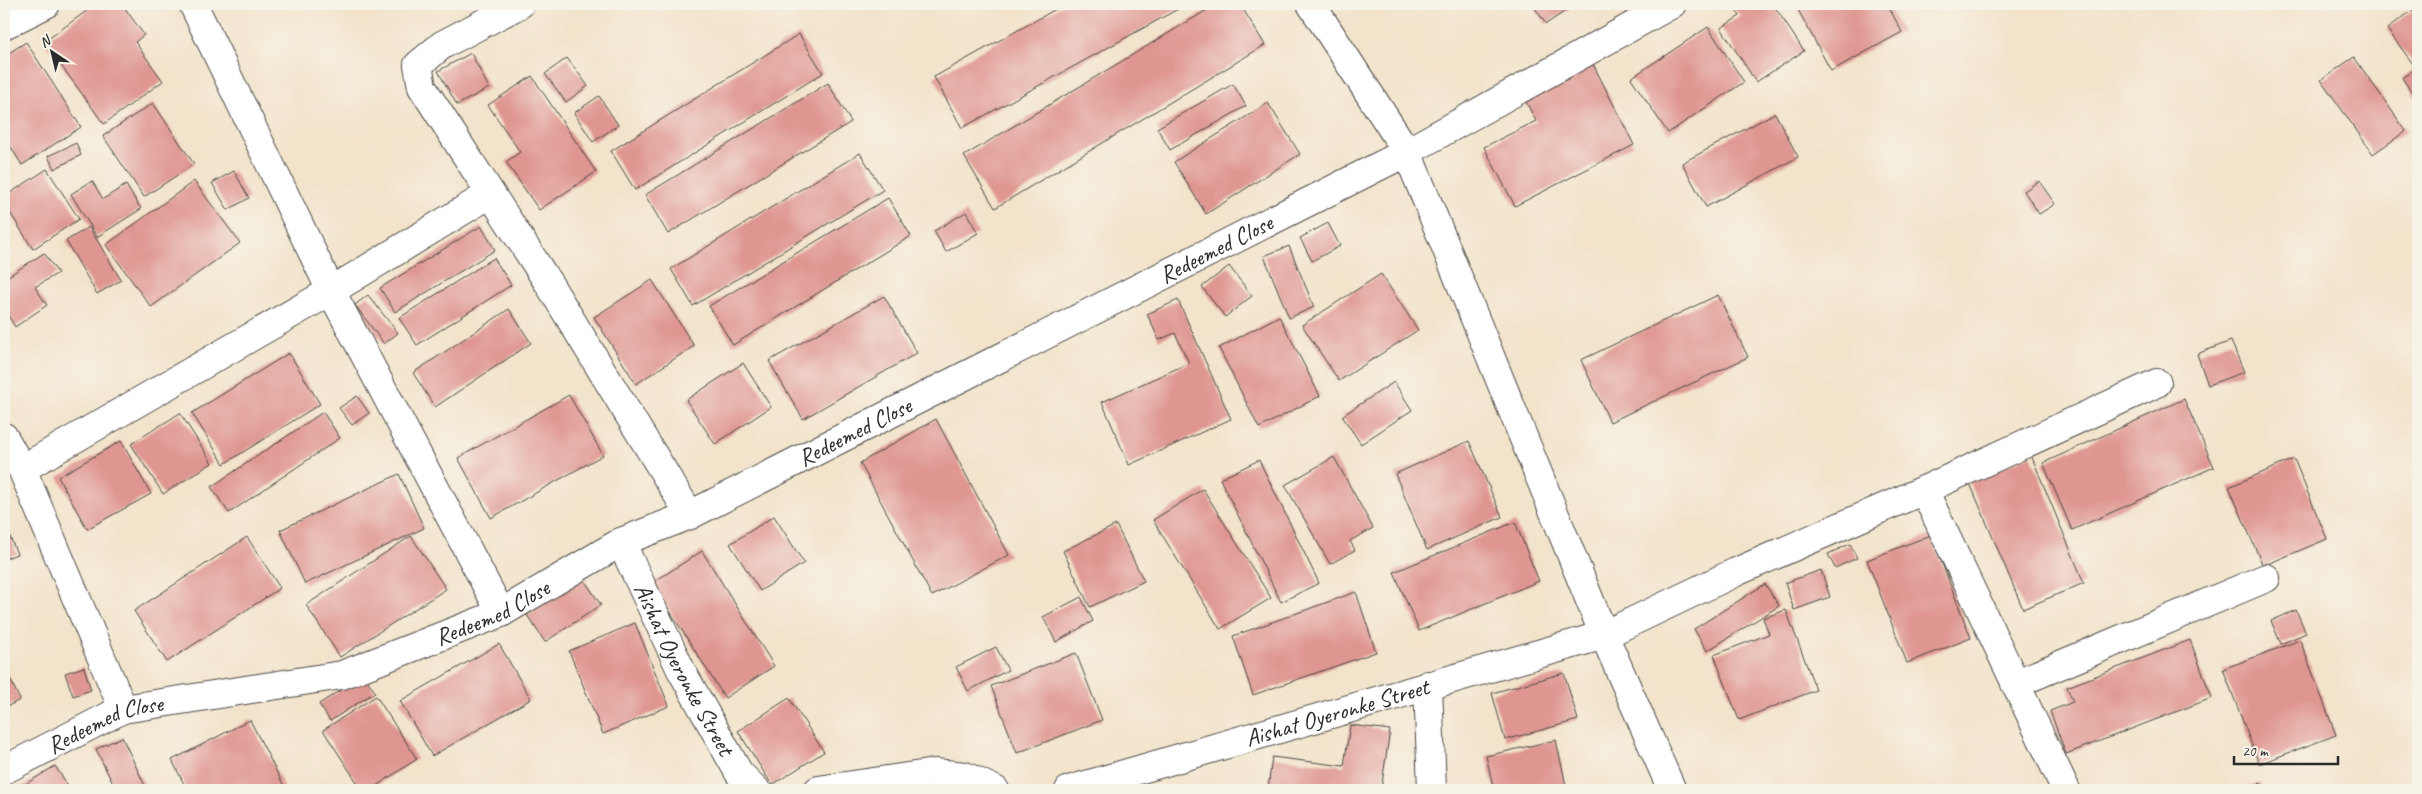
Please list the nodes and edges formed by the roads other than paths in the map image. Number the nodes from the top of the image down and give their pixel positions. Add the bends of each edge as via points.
1 (46, 4) edge
2 (193, 4) edge
3 (520, 4) edge
4 (1312, 4) edge
5 (1672, 4) edge
6 (4, 25) edge
7 (1406, 152) junction
8 (490, 194) junction
9 (331, 291) junction
10 (2157, 384) dead end
11 (4, 437) edge
12 (22, 469) junction
13 (1924, 490) junction
14 (690, 515) junction
15 (621, 542) junction
16 (2266, 578) dead end
17 (501, 613) junction
18 (1604, 635) junction
19 (2015, 684) junction
20 (1428, 685) junction
21 (123, 709) junction
22 (4, 770) edge
23 (1106, 785) edge
24 (756, 790) edge
25 (818, 790) edge
26 (995, 790) edge
27 (1069, 790) edge
28 (1432, 790) edge
29 (1672, 790) edge
30 (2066, 790) edge

1 - 6 street
2 - 9 street
3 - 8 street via 442,45 418,65 422,87
4 - 7 street
5 - 7 street, Redeemed Close
7 - 14 street, Redeemed Close
7 - 18 street
8 - 9 street
8 - 14 street
9 - 12 street
9 - 17 street
10 - 13 street, Aishat Oyeronke Street
11 - 12 street
12 - 21 street
13 - 18 street, Aishat Oyeronke Street via 1736,572
13 - 19 street
14 - 15 street, Redeemed Close
15 - 17 street, Redeemed Close
15 - 24 street, Aishat Oyeronke Street via 681,670 739,773
16 - 19 street
17 - 21 street, Redeemed Close via 342,675
18 - 20 street, Aishat Oyeronke Street
18 - 29 street
19 - 30 street
20 - 23 street, Aishat Oyeronke Street
20 - 28 street
21 - 22 street, Redeemed Close
23 - 27 street, Aishat Oyeronke Street
25 - 26 street via 935,773 965,776

